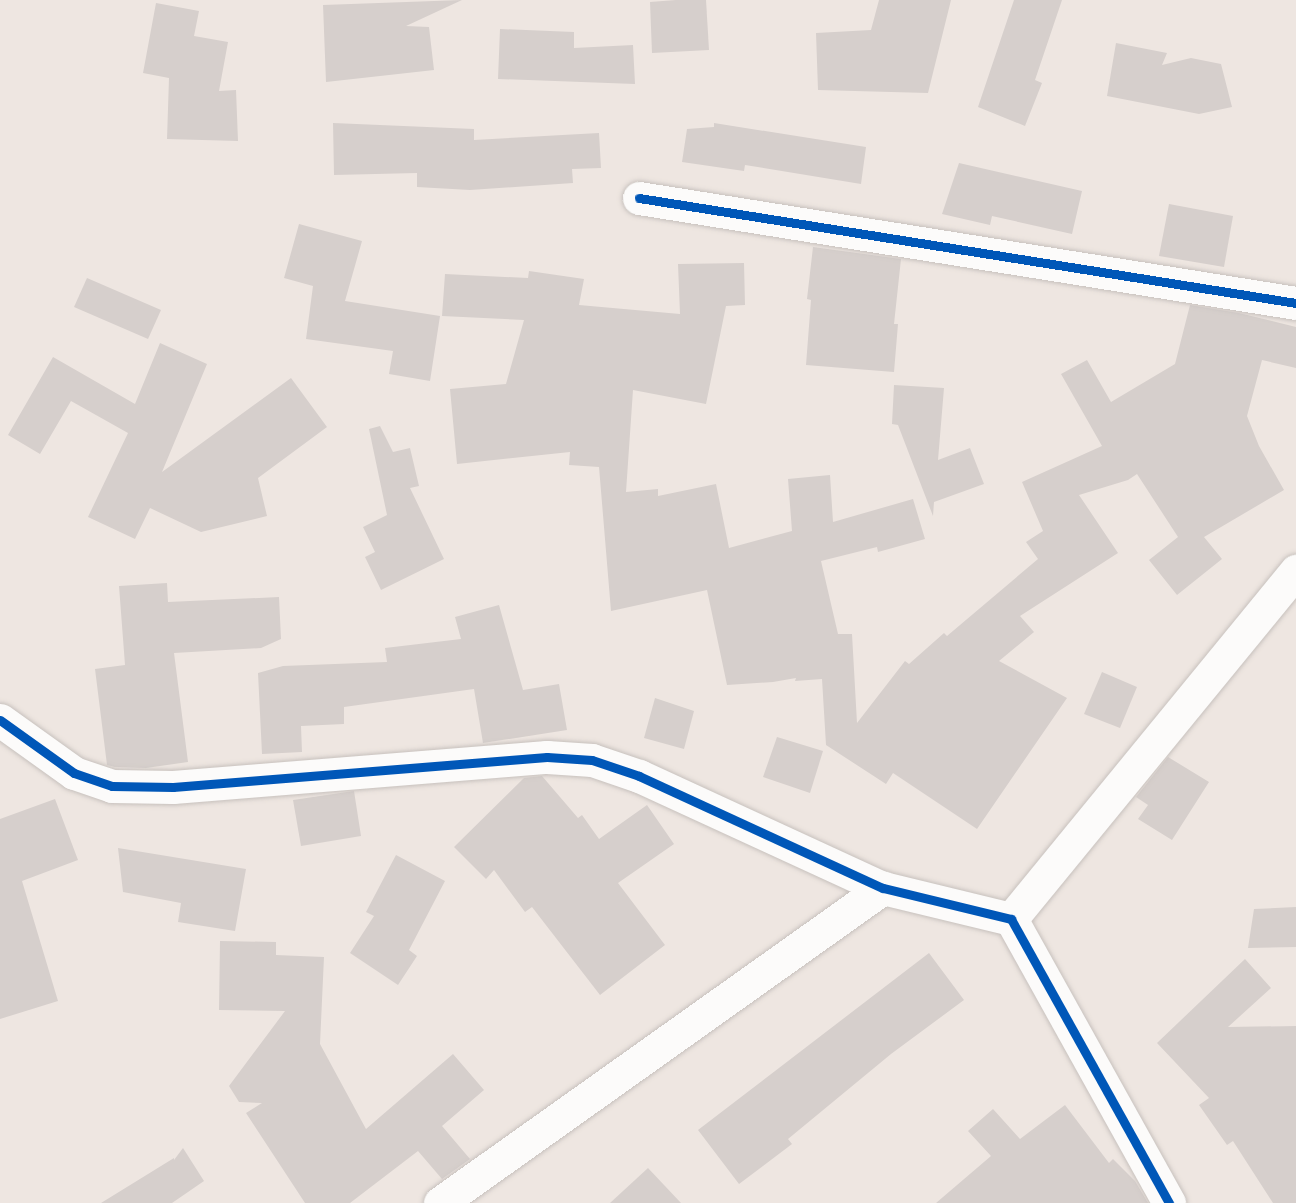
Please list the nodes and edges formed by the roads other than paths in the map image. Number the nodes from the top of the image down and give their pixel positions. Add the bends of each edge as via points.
1 (639, 198) dead end
2 (1296, 303) edge
3 (1296, 571) edge
4 (0, 720) edge
5 (883, 888) junction
6 (1011, 919) junction
7 (440, 1203) edge
8 (1169, 1203) edge

1 - 2 street
3 - 6 street
4 - 5 street via 74,773 112,786 173,787 547,757 592,760 639,776
5 - 6 street
5 - 7 street
6 - 8 street

